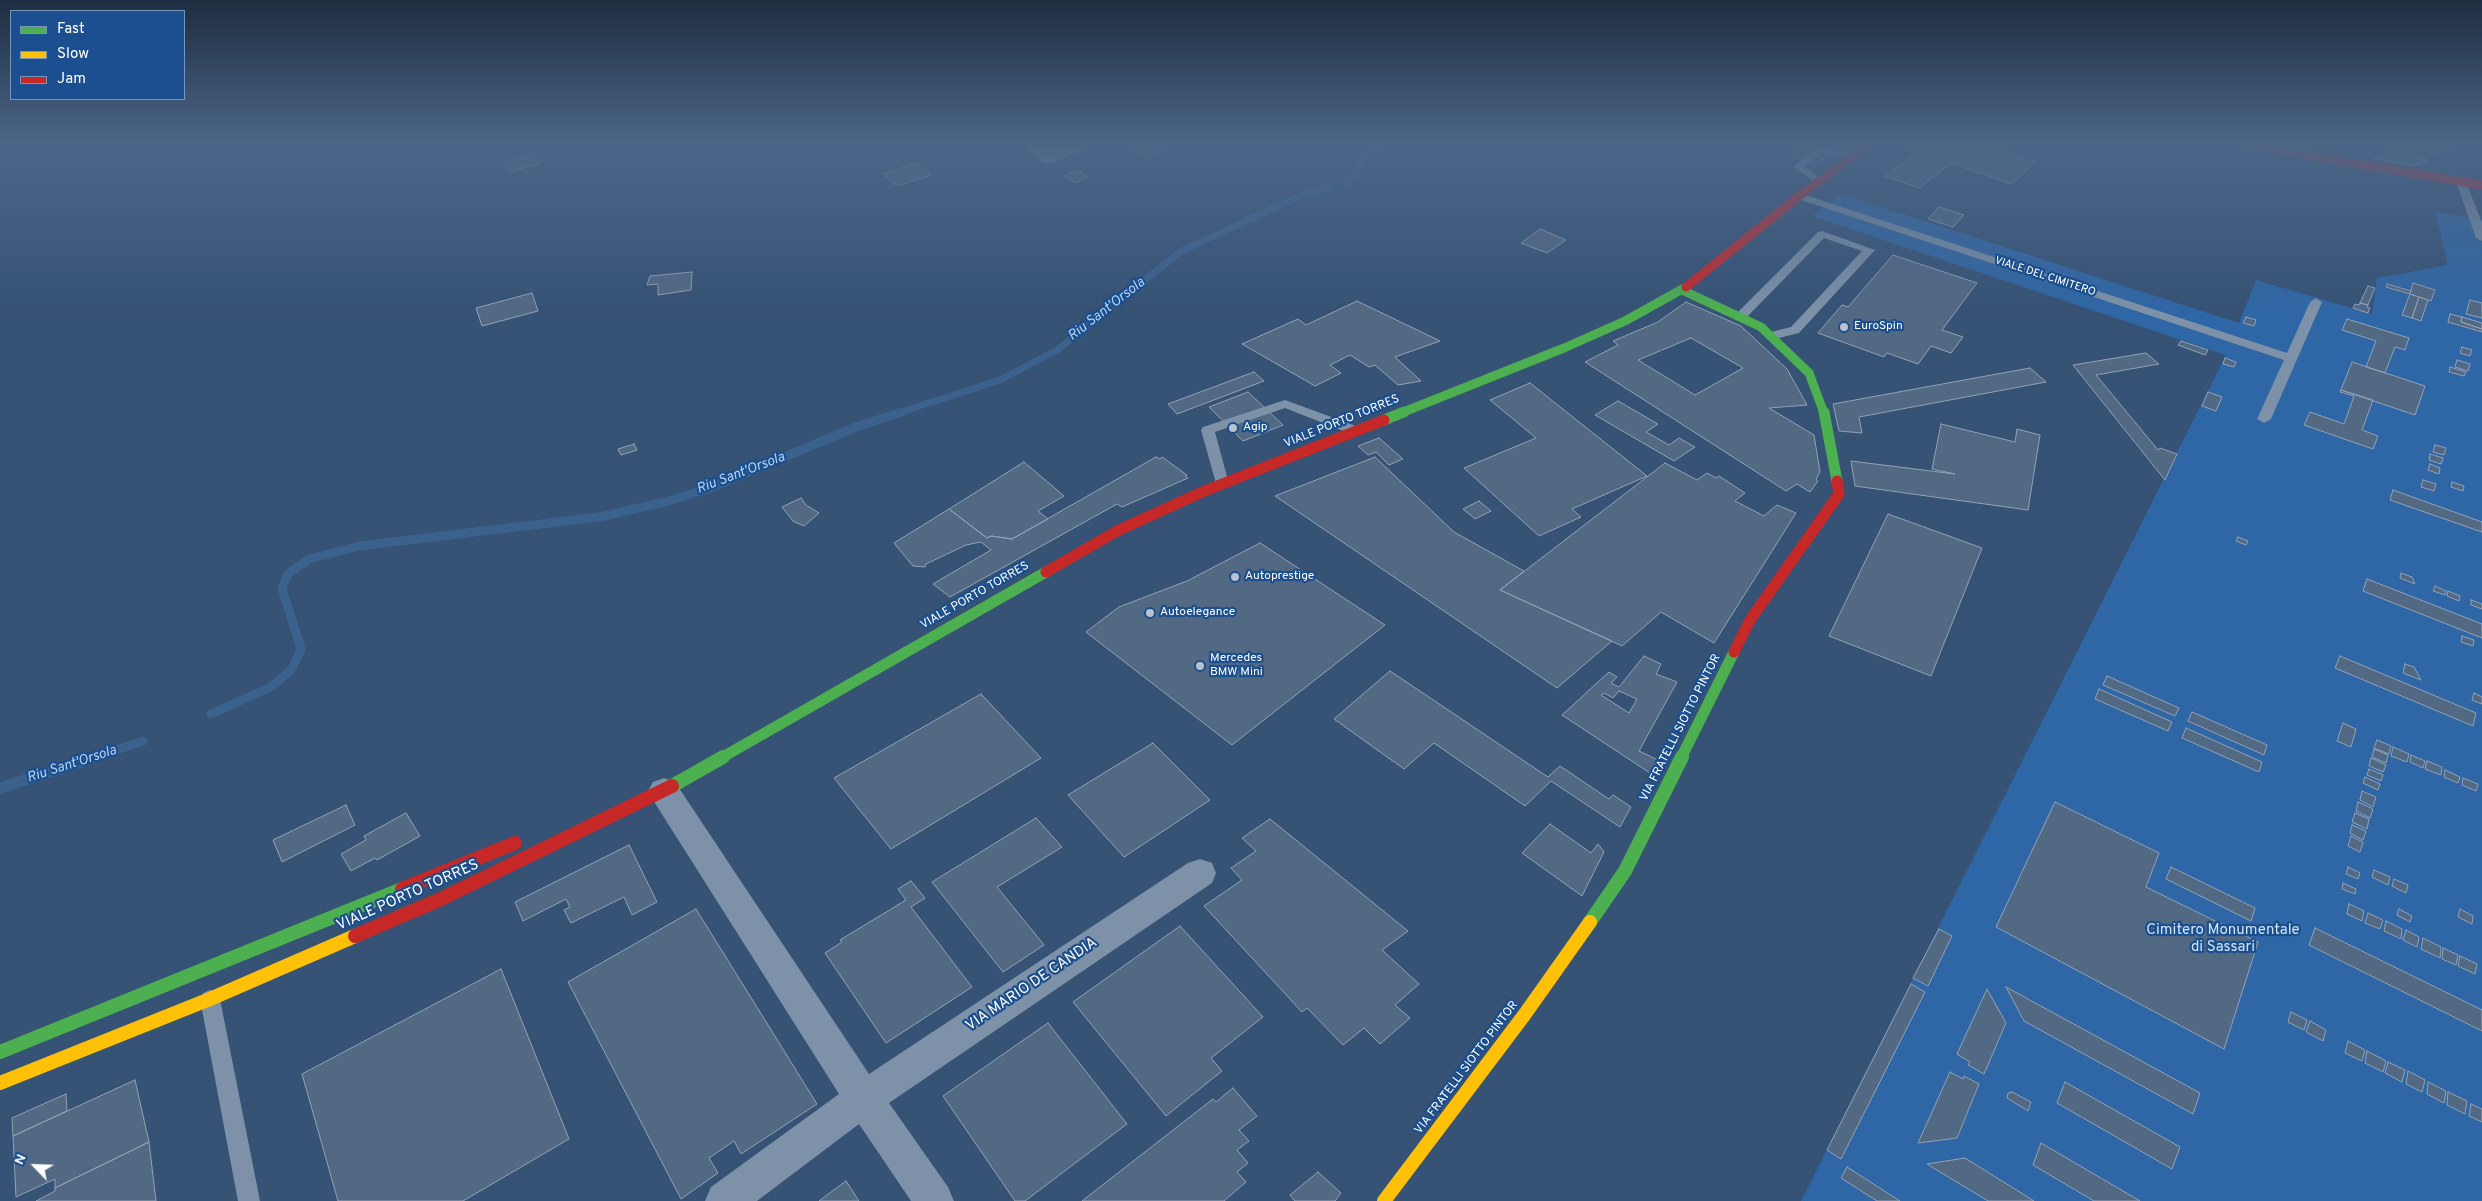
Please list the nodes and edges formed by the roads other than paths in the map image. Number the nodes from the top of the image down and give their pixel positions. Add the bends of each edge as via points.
1 (1793, 201) edge
2 (1814, 201) edge
3 (2468, 201) edge
4 (2482, 238) edge
5 (1682, 290) junction
6 (2316, 302) dead end
7 (1740, 317) junction
8 (1771, 336) junction
9 (2290, 358) junction
10 (2264, 418) dead end
11 (1356, 431) junction
12 (1222, 484) junction
13 (813, 705) junction
14 (688, 763) dead end
15 (664, 792) junction
16 (527, 837) dead end
17 (1200, 873) dead end
18 (210, 999) junction
19 (0, 1052) edge
20 (0, 1083) edge
21 (864, 1098) junction
22 (249, 1201) edge
23 (725, 1201) edge
24 (934, 1201) edge
25 (1384, 1201) edge

1 - 5 main road, VIALE PORTO TORRES
2 - 9 lane, VIALE DEL CIMITERO
3 - 4 lane
5 - 7 main road, VIA FRATELLI SIOTTO PINTOR
5 - 11 main road, VIALE PORTO TORRES via 1625,321 1564,348
6 - 9 lane
7 - 8 main road, VIA FRATELLI SIOTTO PINTOR
7 - 8 lane via 1822,234 1869,250 1796,330
8 - 25 main road, VIA FRATELLI SIOTTO PINTOR via 1809,373 1824,412 1839,494 1750,620 1625,870 1525,1014
9 - 10 lane
11 - 12 main road, VIALE PORTO TORRES
11 - 12 lane via 1285,404 1208,430
12 - 13 main road, VIALE PORTO TORRES via 1117,530
13 - 14 main road, VIALE PORTO TORRES
13 - 15 main road, VIALE PORTO TORRES
15 - 18 main road, VIALE PORTO TORRES via 441,899
15 - 21 street
16 - 19 main road, VIALE PORTO TORRES
17 - 21 street, VIA MARIO DE CANDIA
18 - 20 main road, VIALE PORTO TORRES
18 - 22 lane
21 - 23 street, VIA MARIO DE CANDIA
21 - 24 street

